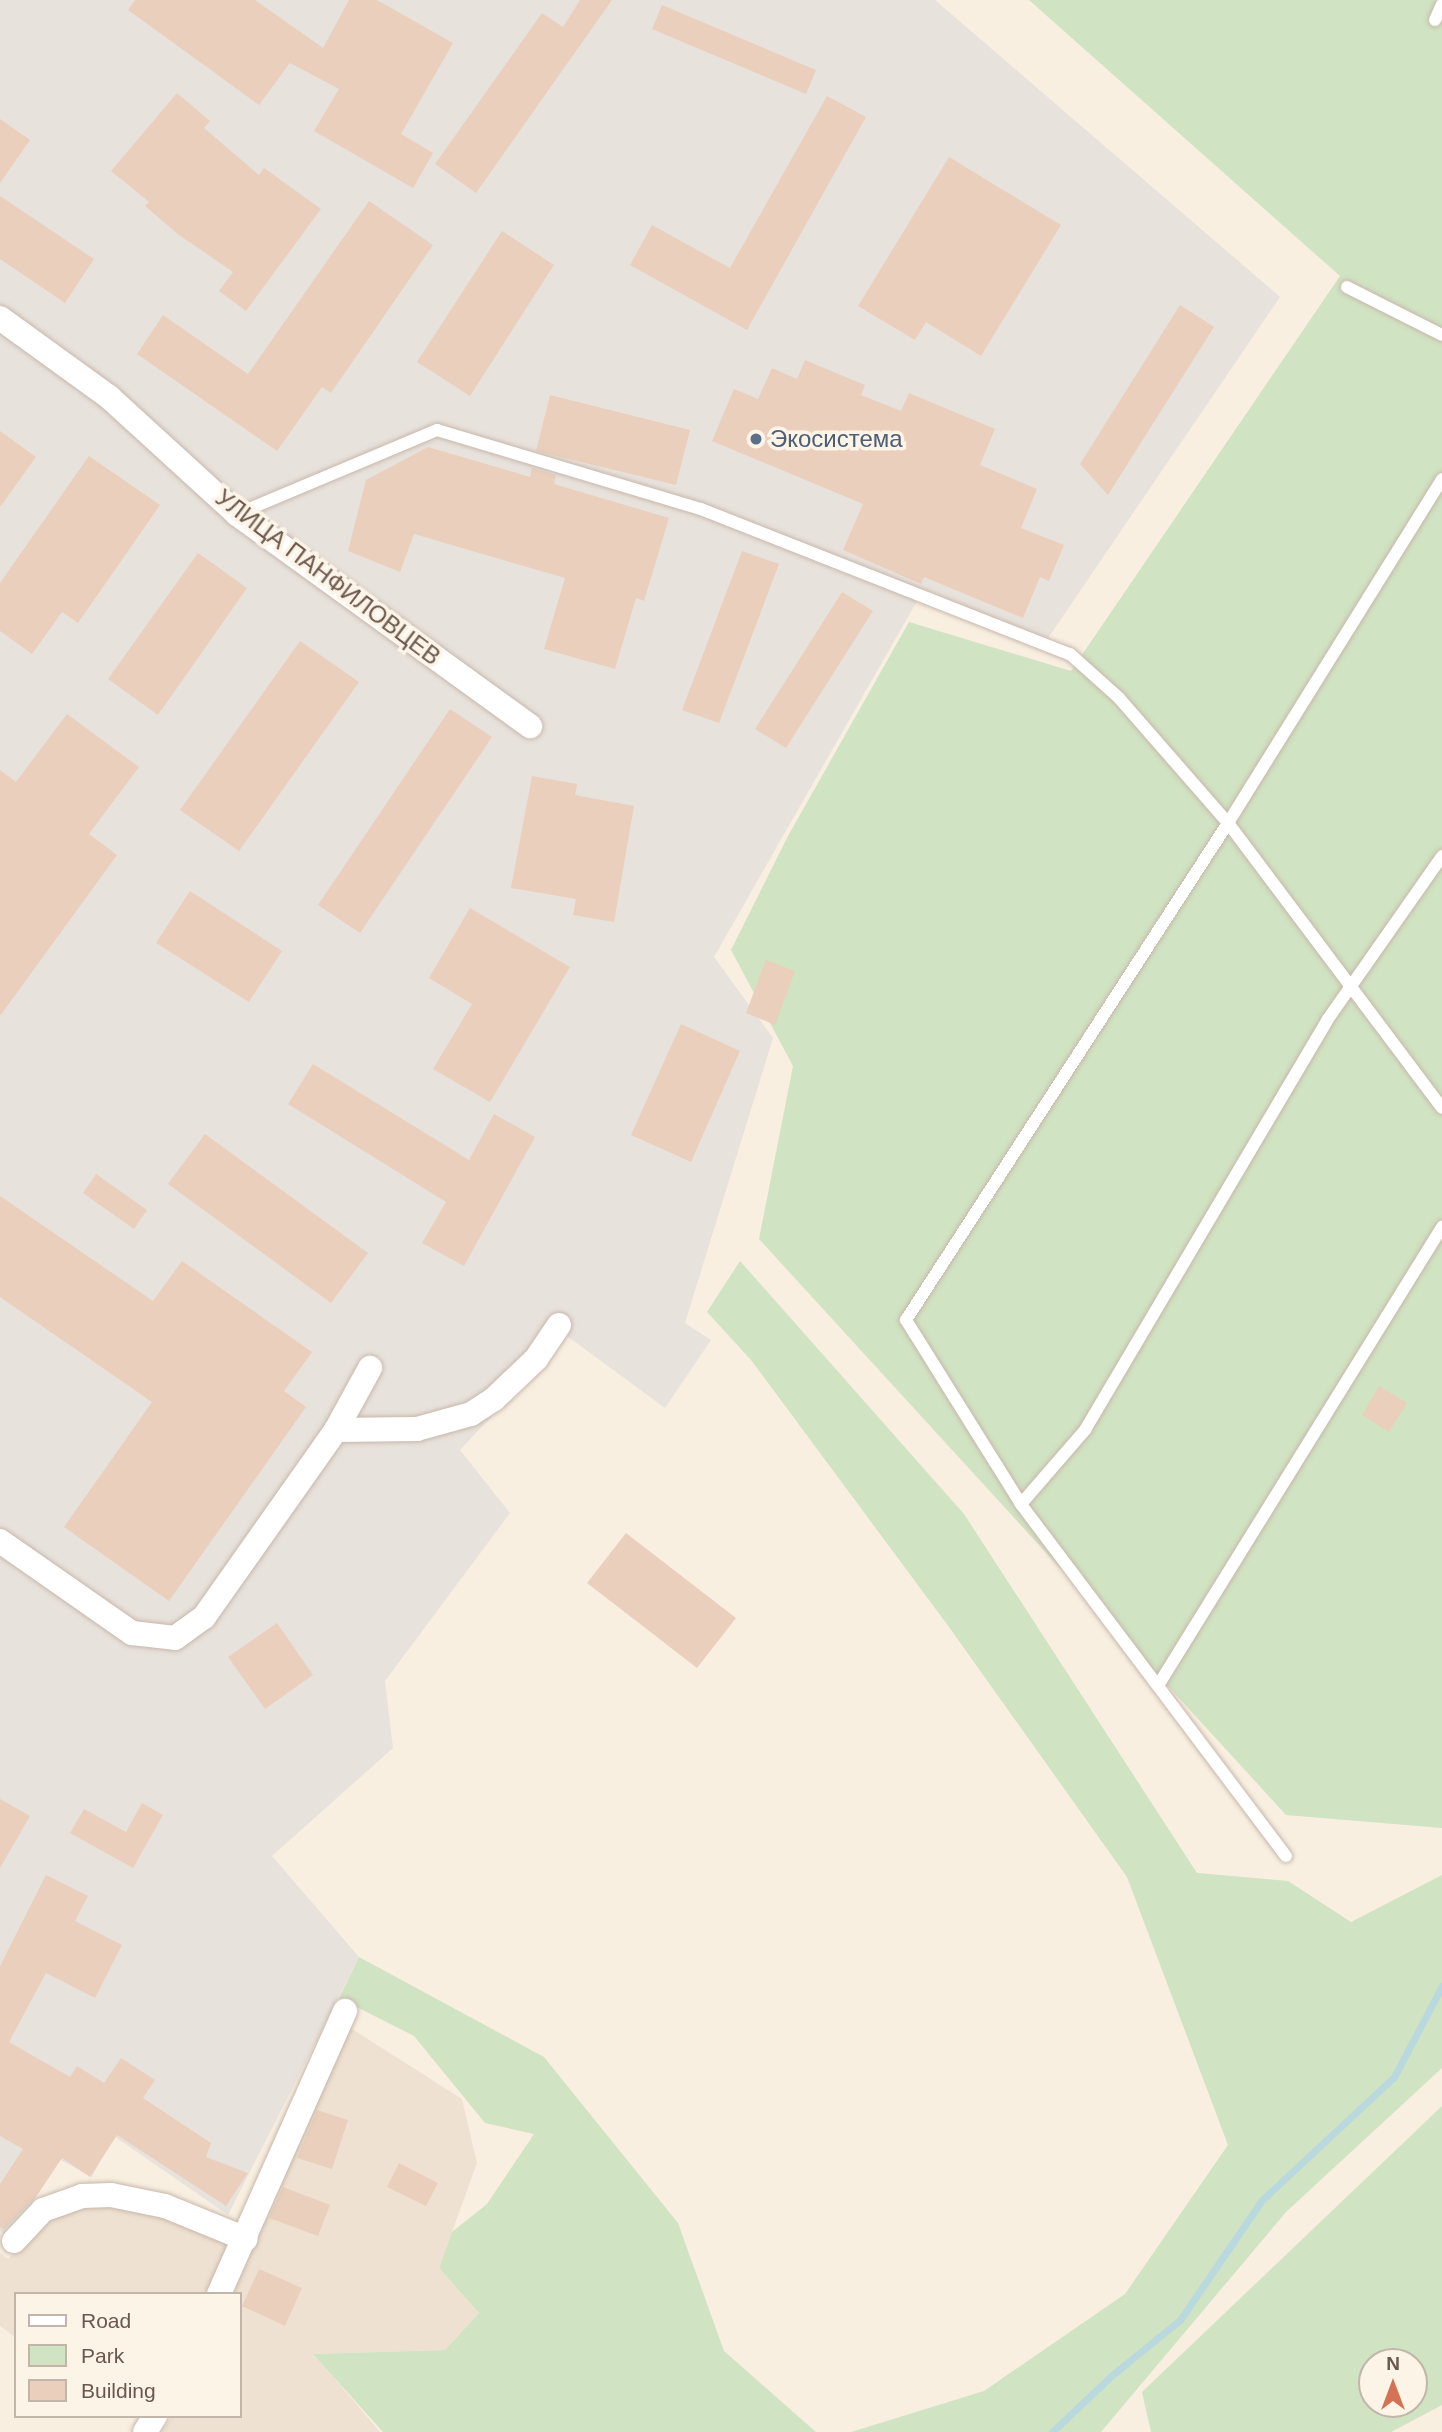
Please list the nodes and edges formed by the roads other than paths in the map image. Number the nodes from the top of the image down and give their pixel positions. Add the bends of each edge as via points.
1 (1442, 4) edge
2 (1435, 20) dead end
3 (1347, 287) dead end
4 (0, 318) edge
5 (1442, 335) edge
6 (1442, 479) edge
7 (237, 514) junction
8 (530, 726) dead end
9 (1228, 823) junction
10 (1442, 856) edge
11 (1350, 986) junction
12 (1442, 1108) edge
13 (1442, 1227) edge
14 (559, 1325) dead end
15 (370, 1368) dead end
16 (336, 1430) junction
17 (1021, 1504) junction
18 (0, 1541) edge
19 (1159, 1684) junction
20 (1286, 1856) dead end
21 (345, 2011) dead end
22 (246, 2239) junction
23 (14, 2241) dead end
24 (220, 2292) edge

1 - 2 lane
3 - 5 lane
4 - 7 street, УЛИЦА ПАНФИЛОВЦЕВ via 109,397
6 - 9 lane
7 - 8 street, УЛИЦА ПАНФИЛОВЦЕВ
7 - 9 lane via 437,430 701,509 1070,654 1119,698
9 - 11 lane
9 - 17 lane via 906,1320
10 - 11 lane
11 - 12 lane
11 - 17 lane via 1085,1430
13 - 19 lane
14 - 16 street via 536,1359 471,1414 417,1429
15 - 16 street
16 - 18 street via 204,1617 174,1638 132,1633
17 - 19 lane
19 - 20 lane
21 - 22 street
22 - 23 street via 165,2206 111,2195 82,2196 43,2210
22 - 24 street

